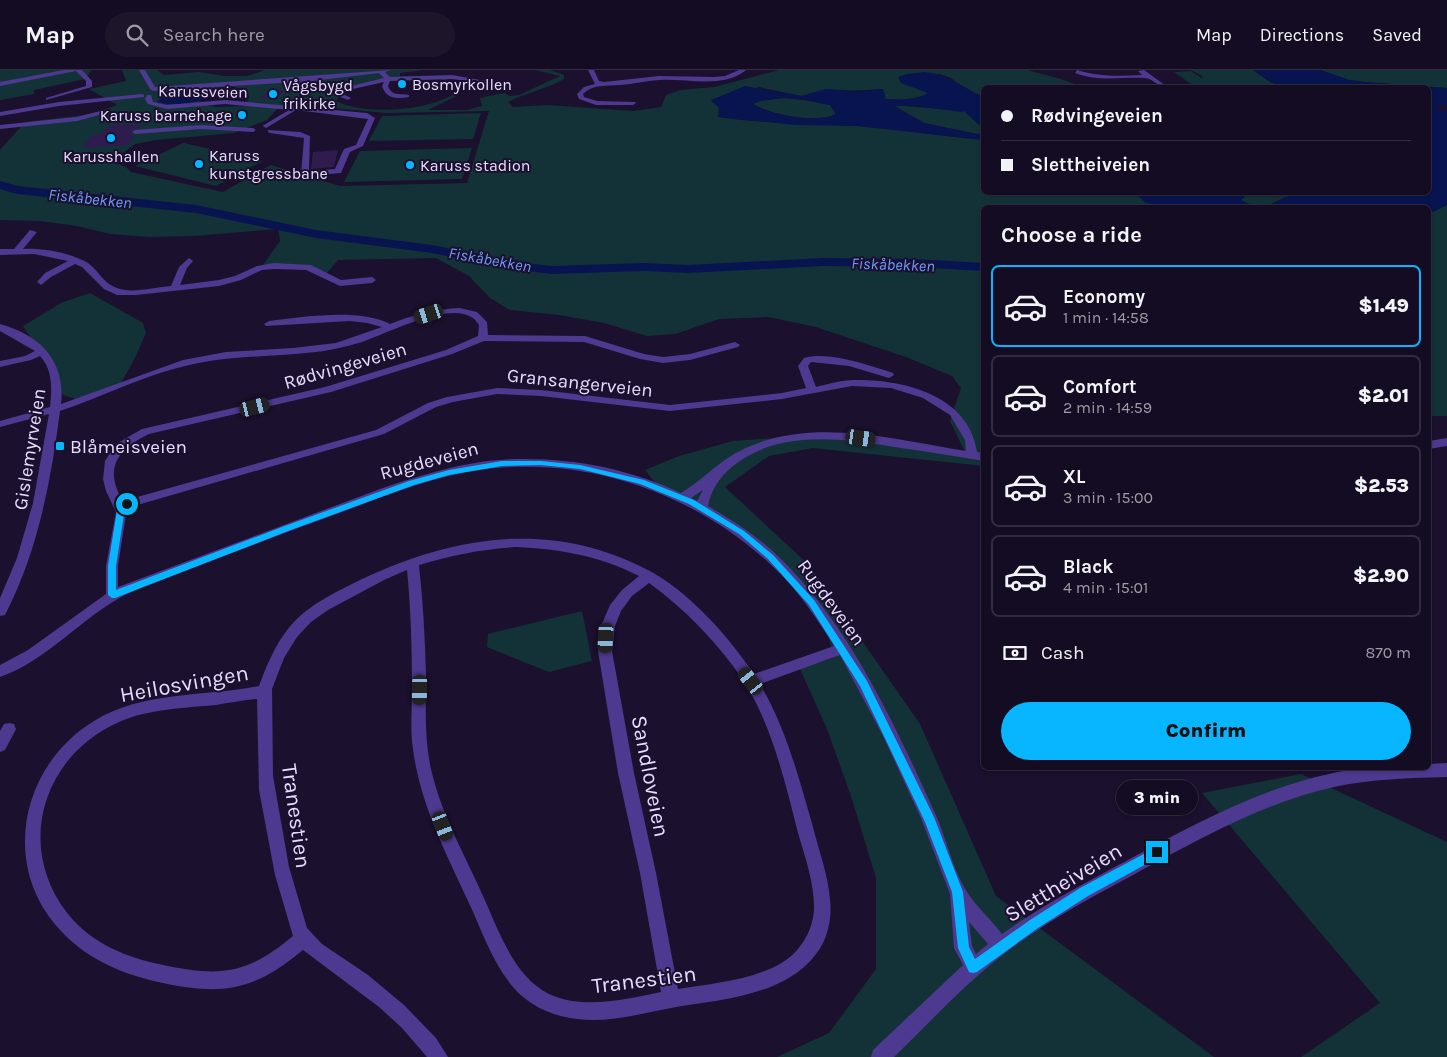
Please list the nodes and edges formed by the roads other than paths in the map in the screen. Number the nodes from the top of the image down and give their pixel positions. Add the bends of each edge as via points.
1 (74, 70) edge
2 (79, 70) edge
3 (142, 70) edge
4 (384, 70) edge
5 (591, 70) edge
6 (743, 70) edge
7 (1139, 70) edge
8 (1077, 72) dead end
9 (1148, 76) junction
10 (388, 79) junction
11 (0, 84) edge
12 (500, 84) dead end
13 (600, 84) junction
14 (1162, 85) edge
15 (149, 92) junction
16 (407, 96) dead end
17 (348, 98) dead end
18 (633, 103) dead end
19 (0, 107) edge
20 (293, 110) junction
21 (104, 112) dead end
22 (0, 114) edge
23 (0, 127) edge
24 (268, 128) junction
25 (135, 132) dead end
26 (33, 232) dead end
27 (18, 250) junction
28 (0, 252) edge
29 (189, 261) dead end
30 (73, 262) junction
31 (372, 280) dead end
32 (42, 282) dead end
33 (174, 288) junction
34 (269, 324) dead end
35 (0, 327) edge
36 (389, 327) junction
37 (483, 338) junction
38 (735, 345) dead end
39 (42, 351) junction
40 (0, 364) edge
41 (888, 375) dead end
42 (812, 390) junction
43 (55, 410) junction
44 (0, 424) edge
45 (1447, 442) edge
46 (1431, 445) edge
47 (978, 456) edge
48 (718, 472) junction
49 (682, 498) junction
50 (121, 506) junction
51 (702, 507) junction
52 (413, 563) junction
53 (648, 576) junction
54 (112, 595) junction
55 (0, 610) edge
56 (842, 649) junction
57 (0, 671) edge
58 (751, 681) junction
59 (264, 691) junction
60 (9, 728) dead end
61 (0, 745) edge
62 (1447, 770) edge
63 (958, 892) junction
64 (303, 939) junction
65 (1000, 948) junction
66 (973, 968) junction
67 (671, 999) junction
68 (439, 1057) edge
69 (880, 1057) edge

1 - 11 street
2 - 19 street via 90,87 48,99
3 - 15 street
4 - 10 street
4 - 15 street via 312,80
5 - 13 street
6 - 13 street via 714,78
7 - 9 street
8 - 9 street via 1108,78
9 - 14 street
10 - 12 street via 452,77
10 - 16 street via 387,92 393,96
10 - 17 street via 341,90 340,95
13 - 18 street via 583,90 581,98 596,103
15 - 20 street, Karussveien via 150,103 161,106 223,102
15 - 22 street
20 - 24 street
20 - 24 street, Karussveien via 372,118 359,146 347,151 339,169 332,172 305,174 308,137
21 - 23 street via 77,119
24 - 25 street, Karussveien via 258,132 202,127
26 - 27 street
27 - 28 street
27 - 30 street via 44,252
29 - 33 street
30 - 32 street via 48,275
30 - 33 street via 85,265 107,287 117,292
31 - 33 street via 340,283 308,267 274,266 228,281
34 - 36 street via 366,319 383,322
35 - 39 street, Gislemyrveien via 30,341
36 - 37 street via 440,311 459,311 482,320
36 - 43 street via 356,341 314,350 226,354 192,360
37 - 38 street, Rødvingeveien via 585,340 663,360 690,357
37 - 50 street, Rødvingeveien via 336,388 159,427 134,437 112,455 107,467 113,494
39 - 40 street, Gislemyrveien via 28,358
39 - 43 street, Gislemyrveien via 54,366 57,376
41 - 42 street via 850,363 811,359 803,366
42 - 47 street, Gransangerveien via 863,383 892,385 922,394 946,407 959,420
42 - 50 street, Gransangerveien via 670,408 530,392 474,394 432,405 380,432
43 - 44 street
43 - 55 street, Gislemyrveien via 32,530 17,576
45 - 46 street
47 - 48 street via 849,436 801,436 774,441 755,449 737,457
48 - 49 street
48 - 51 street
49 - 51 street, Rugdeveien
49 - 54 street, Rugdeveien via 635,480 580,467 533,463 477,467 424,479
50 - 54 street via 112,566
51 - 56 street, Rugdeveien via 742,532 776,562 804,593
52 - 53 street, Tranestien via 467,547 523,541 589,550
52 - 59 street, Tranestien via 355,588 301,623 286,642
52 - 67 street, Tranestien via 420,690 419,745 426,778 450,844 501,955 527,990 545,1002 562,1007 607,1011
53 - 58 street, Tranestien via 698,618
53 - 67 street, Sandloveien via 615,609 608,626 605,651
54 - 57 street, Rugdeveien via 35,652
56 - 58 street
56 - 63 street, Rugdeveien via 864,684 905,766
58 - 67 street, Tranestien via 784,758 803,822 820,885 820,925 811,946 784,971 752,984
59 - 64 street, Tranestien via 265,778 284,881
59 - 64 street, Heilosvingen via 144,709 100,724 65,753 49,775 32,818 31,846 45,894 62,920 73,932 134,968 194,980 239,978 271,963
60 - 61 street
62 - 65 street, Slettheiveien via 1348,778 1261,803 1215,823 1084,892
63 - 65 street, Rugdeveien
63 - 66 street, Rugdeveien via 963,948
64 - 68 street via 333,959 417,1028
65 - 66 street, Slettheiveien
66 - 69 street, Slettheiveien

